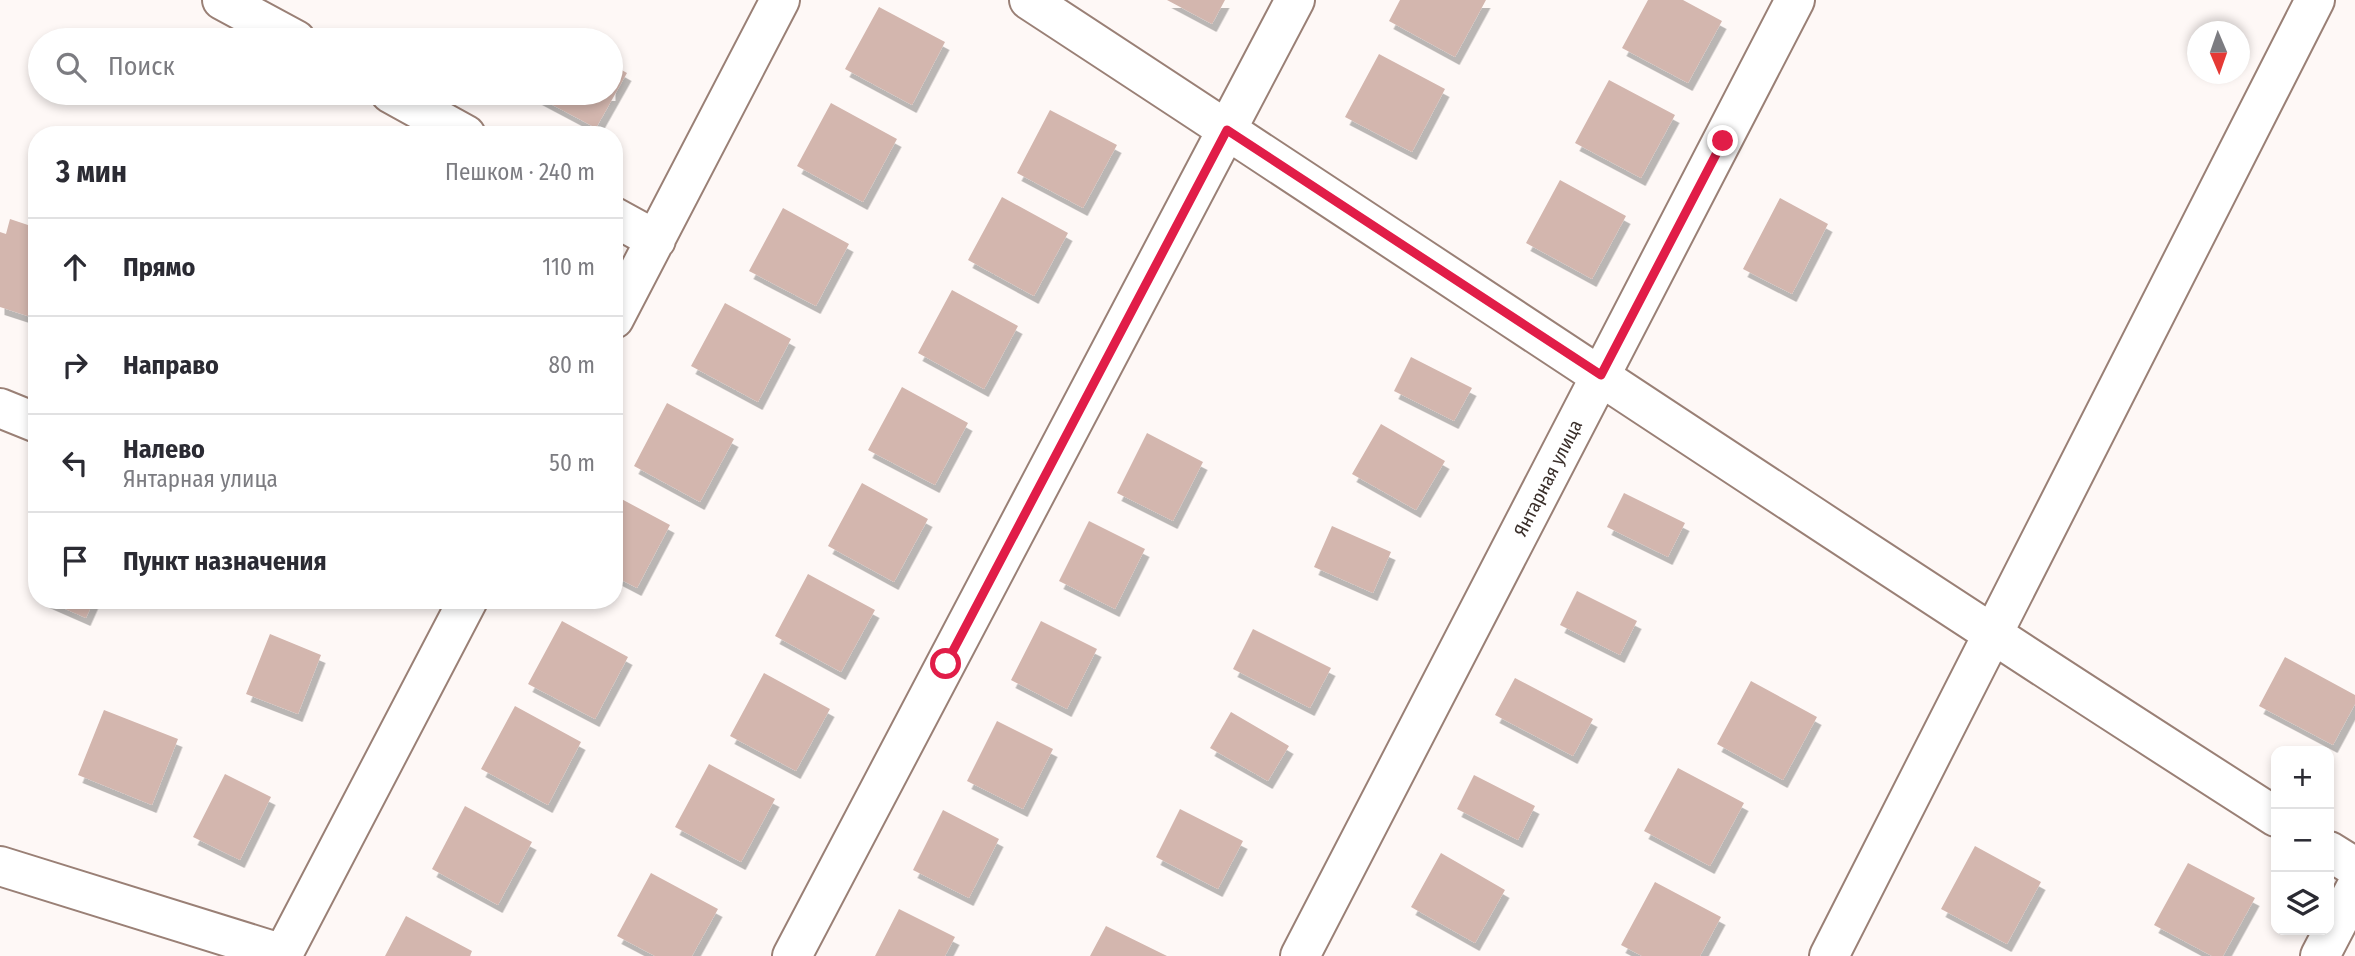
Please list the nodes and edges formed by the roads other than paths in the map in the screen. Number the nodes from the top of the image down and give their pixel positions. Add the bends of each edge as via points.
1 (222, 0) edge
2 (780, 0) edge
3 (1029, 0) edge
4 (1295, 0) edge
5 (1796, 0) edge
6 (2315, 0) edge
7 (274, 28) edge
8 (412, 105) edge
9 (450, 126) edge
10 (1227, 130) junction
11 (623, 222) edge
12 (656, 240) junction
13 (623, 302) edge
14 (1601, 375) junction
15 (0, 408) edge
16 (28, 419) edge
17 (463, 609) edge
18 (1992, 635) junction
19 (2271, 814) edge
20 (2334, 853) edge
21 (0, 866) edge
22 (2355, 867) edge
23 (2355, 889) edge
24 (283, 955) edge
25 (792, 956) edge
26 (1300, 956) edge
27 (1829, 956) edge
28 (2320, 956) edge

1 - 7 street
2 - 12 street
3 - 10 street
4 - 10 street
5 - 14 street, Янтарная улица
6 - 18 street
8 - 9 street
10 - 14 street
10 - 25 street
11 - 12 street
12 - 13 street
14 - 18 street
14 - 26 street, Янтарная улица
15 - 16 street
17 - 24 street
18 - 19 street
18 - 27 street
20 - 22 street
21 - 24 street
23 - 28 street

